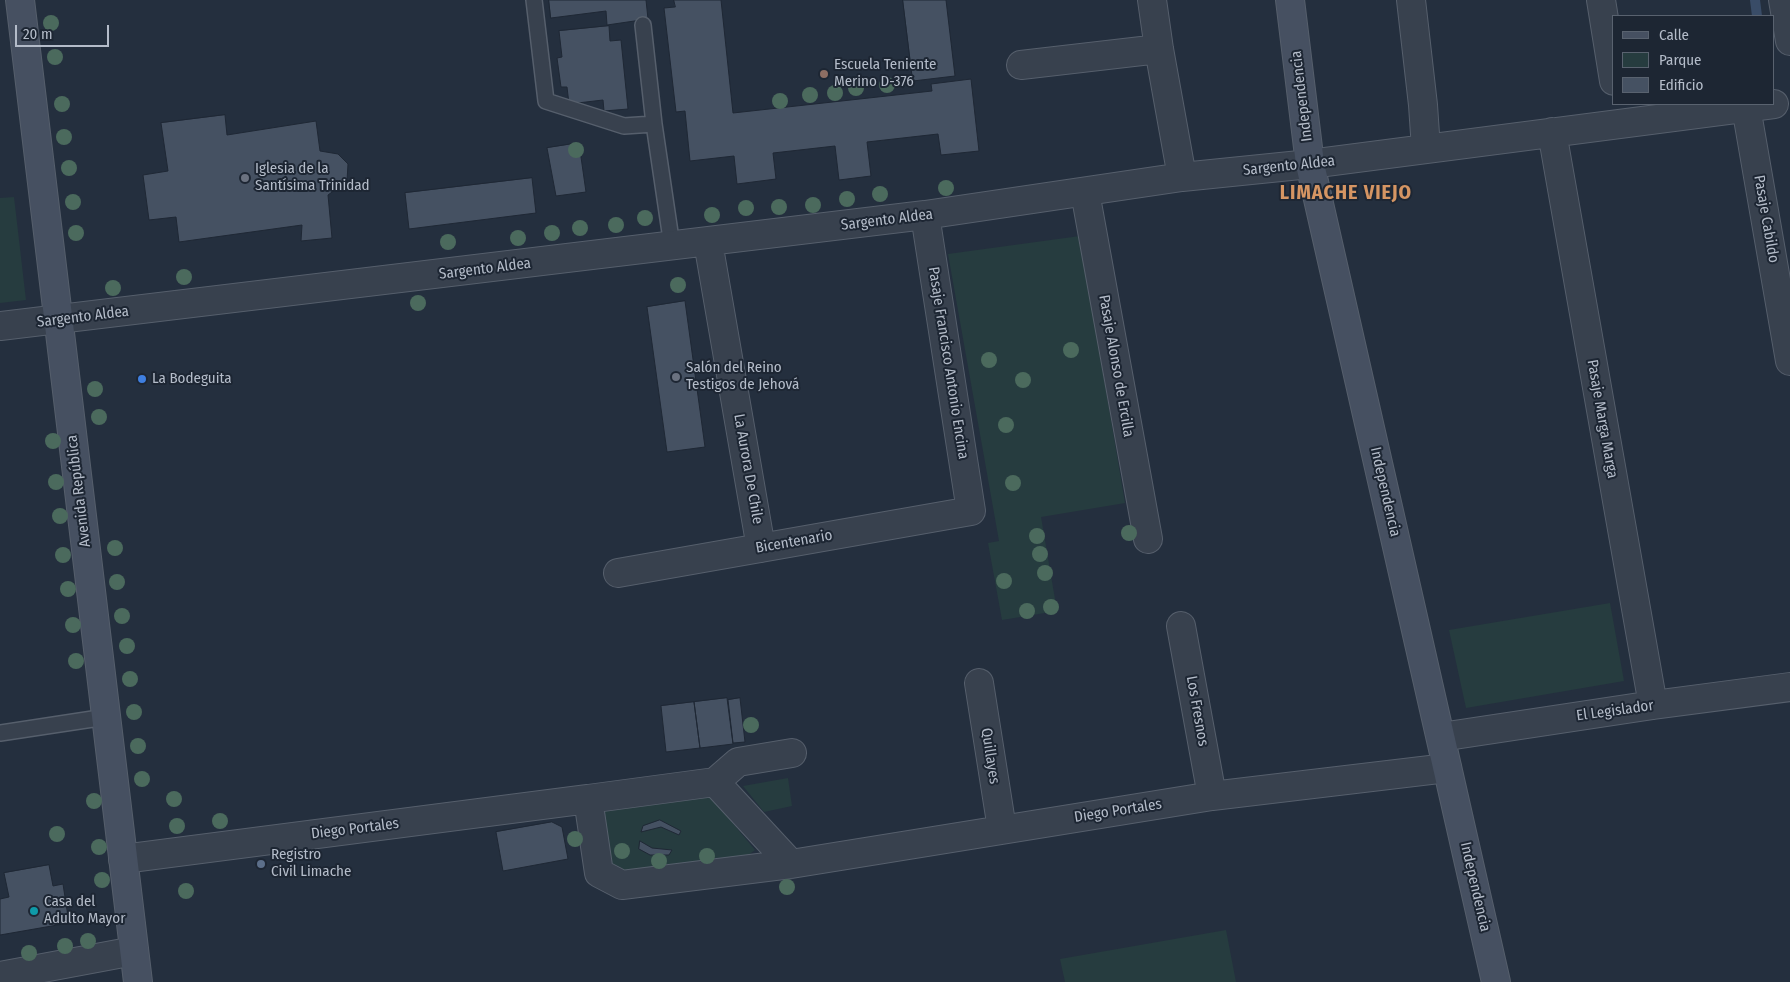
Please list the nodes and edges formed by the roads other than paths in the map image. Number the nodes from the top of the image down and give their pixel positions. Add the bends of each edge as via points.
1 (20, 0) edge
2 (534, 0) edge
3 (1152, 0) edge
4 (1290, 0) edge
5 (1411, 0) edge
6 (1602, 0) edge
7 (1784, 0) edge
8 (643, 25) dead end
9 (1790, 41) edge
10 (1159, 49) junction
11 (1021, 65) dead end
12 (1612, 68) edge
13 (1790, 102) edge
14 (1775, 104) edge
15 (1765, 105) edge
16 (1746, 107) junction
17 (1619, 114) edge
18 (654, 124) junction
19 (1552, 132) junction
20 (1426, 149) junction
21 (1310, 164) junction
22 (1182, 177) junction
23 (1085, 192) junction
24 (925, 215) junction
25 (708, 242) junction
26 (672, 246) junction
27 (1786, 312) edge
28 (58, 320) junction
29 (0, 326) edge
30 (1790, 361) edge
31 (971, 511) joint
32 (1148, 539) dead end
33 (762, 548) junction
34 (618, 573) dead end
35 (1181, 626) dead end
36 (979, 683) dead end
37 (1790, 687) edge
38 (1652, 705) junction
39 (106, 717) junction
40 (0, 733) edge
41 (1441, 737) junction
42 (792, 753) dead end
43 (1447, 768) junction
44 (715, 782) junction
45 (1212, 796) junction
46 (588, 799) junction
47 (1002, 830) junction
48 (123, 859) junction
49 (791, 864) junction
50 (134, 951) junction
51 (0, 976) edge
52 (138, 982) edge
53 (1496, 982) edge

1 - 28 main road, Avenida República
2 - 18 lane via 546,101 624,126
3 - 10 street
4 - 21 main road, Independencia
5 - 20 street
6 - 12 street
7 - 9 street
8 - 18 lane
10 - 11 street
10 - 22 street
13 - 14 street, Sargento Aldea
15 - 16 street, Sargento Aldea
16 - 17 street, Sargento Aldea
16 - 27 street, Pasaje Cabildo
17 - 19 street, Sargento Aldea
18 - 26 lane
19 - 20 street, Sargento Aldea
19 - 38 street, Pasaje Marga Marga
20 - 21 street, Sargento Aldea
21 - 22 street, Sargento Aldea
21 - 41 main road, Independencia
22 - 23 street, Sargento Aldea
23 - 24 street, Sargento Aldea
23 - 32 street, Pasaje Alonso de Ercilla
24 - 25 street, Sargento Aldea
24 - 31 street, Pasaje Francisco Antonio Encina
25 - 26 street, Sargento Aldea
25 - 33 street, La Aurora De Chile
26 - 28 street, Sargento Aldea
27 - 30 street, Pasaje Cabildo
28 - 29 street, Sargento Aldea
28 - 39 main road, Avenida República
31 - 33 street, Bicentenario
33 - 34 street, Bicentenario
35 - 45 street, Los Fresnos
36 - 47 street, Quillayes
37 - 38 street, El Legislador
38 - 41 street, El Legislador
39 - 40 lane
39 - 48 main road, Avenida República
41 - 43 main road, Independencia
42 - 44 street via 738,762
43 - 45 street, Diego Portales
43 - 53 main road, Independencia
44 - 46 street, Diego Portales
44 - 49 street
45 - 47 street, Diego Portales
46 - 48 street, Diego Portales
46 - 49 street, Diego Portales via 599,873 622,885
47 - 49 street, Diego Portales
48 - 50 main road, Avenida República
50 - 51 street
50 - 52 main road, Avenida República

